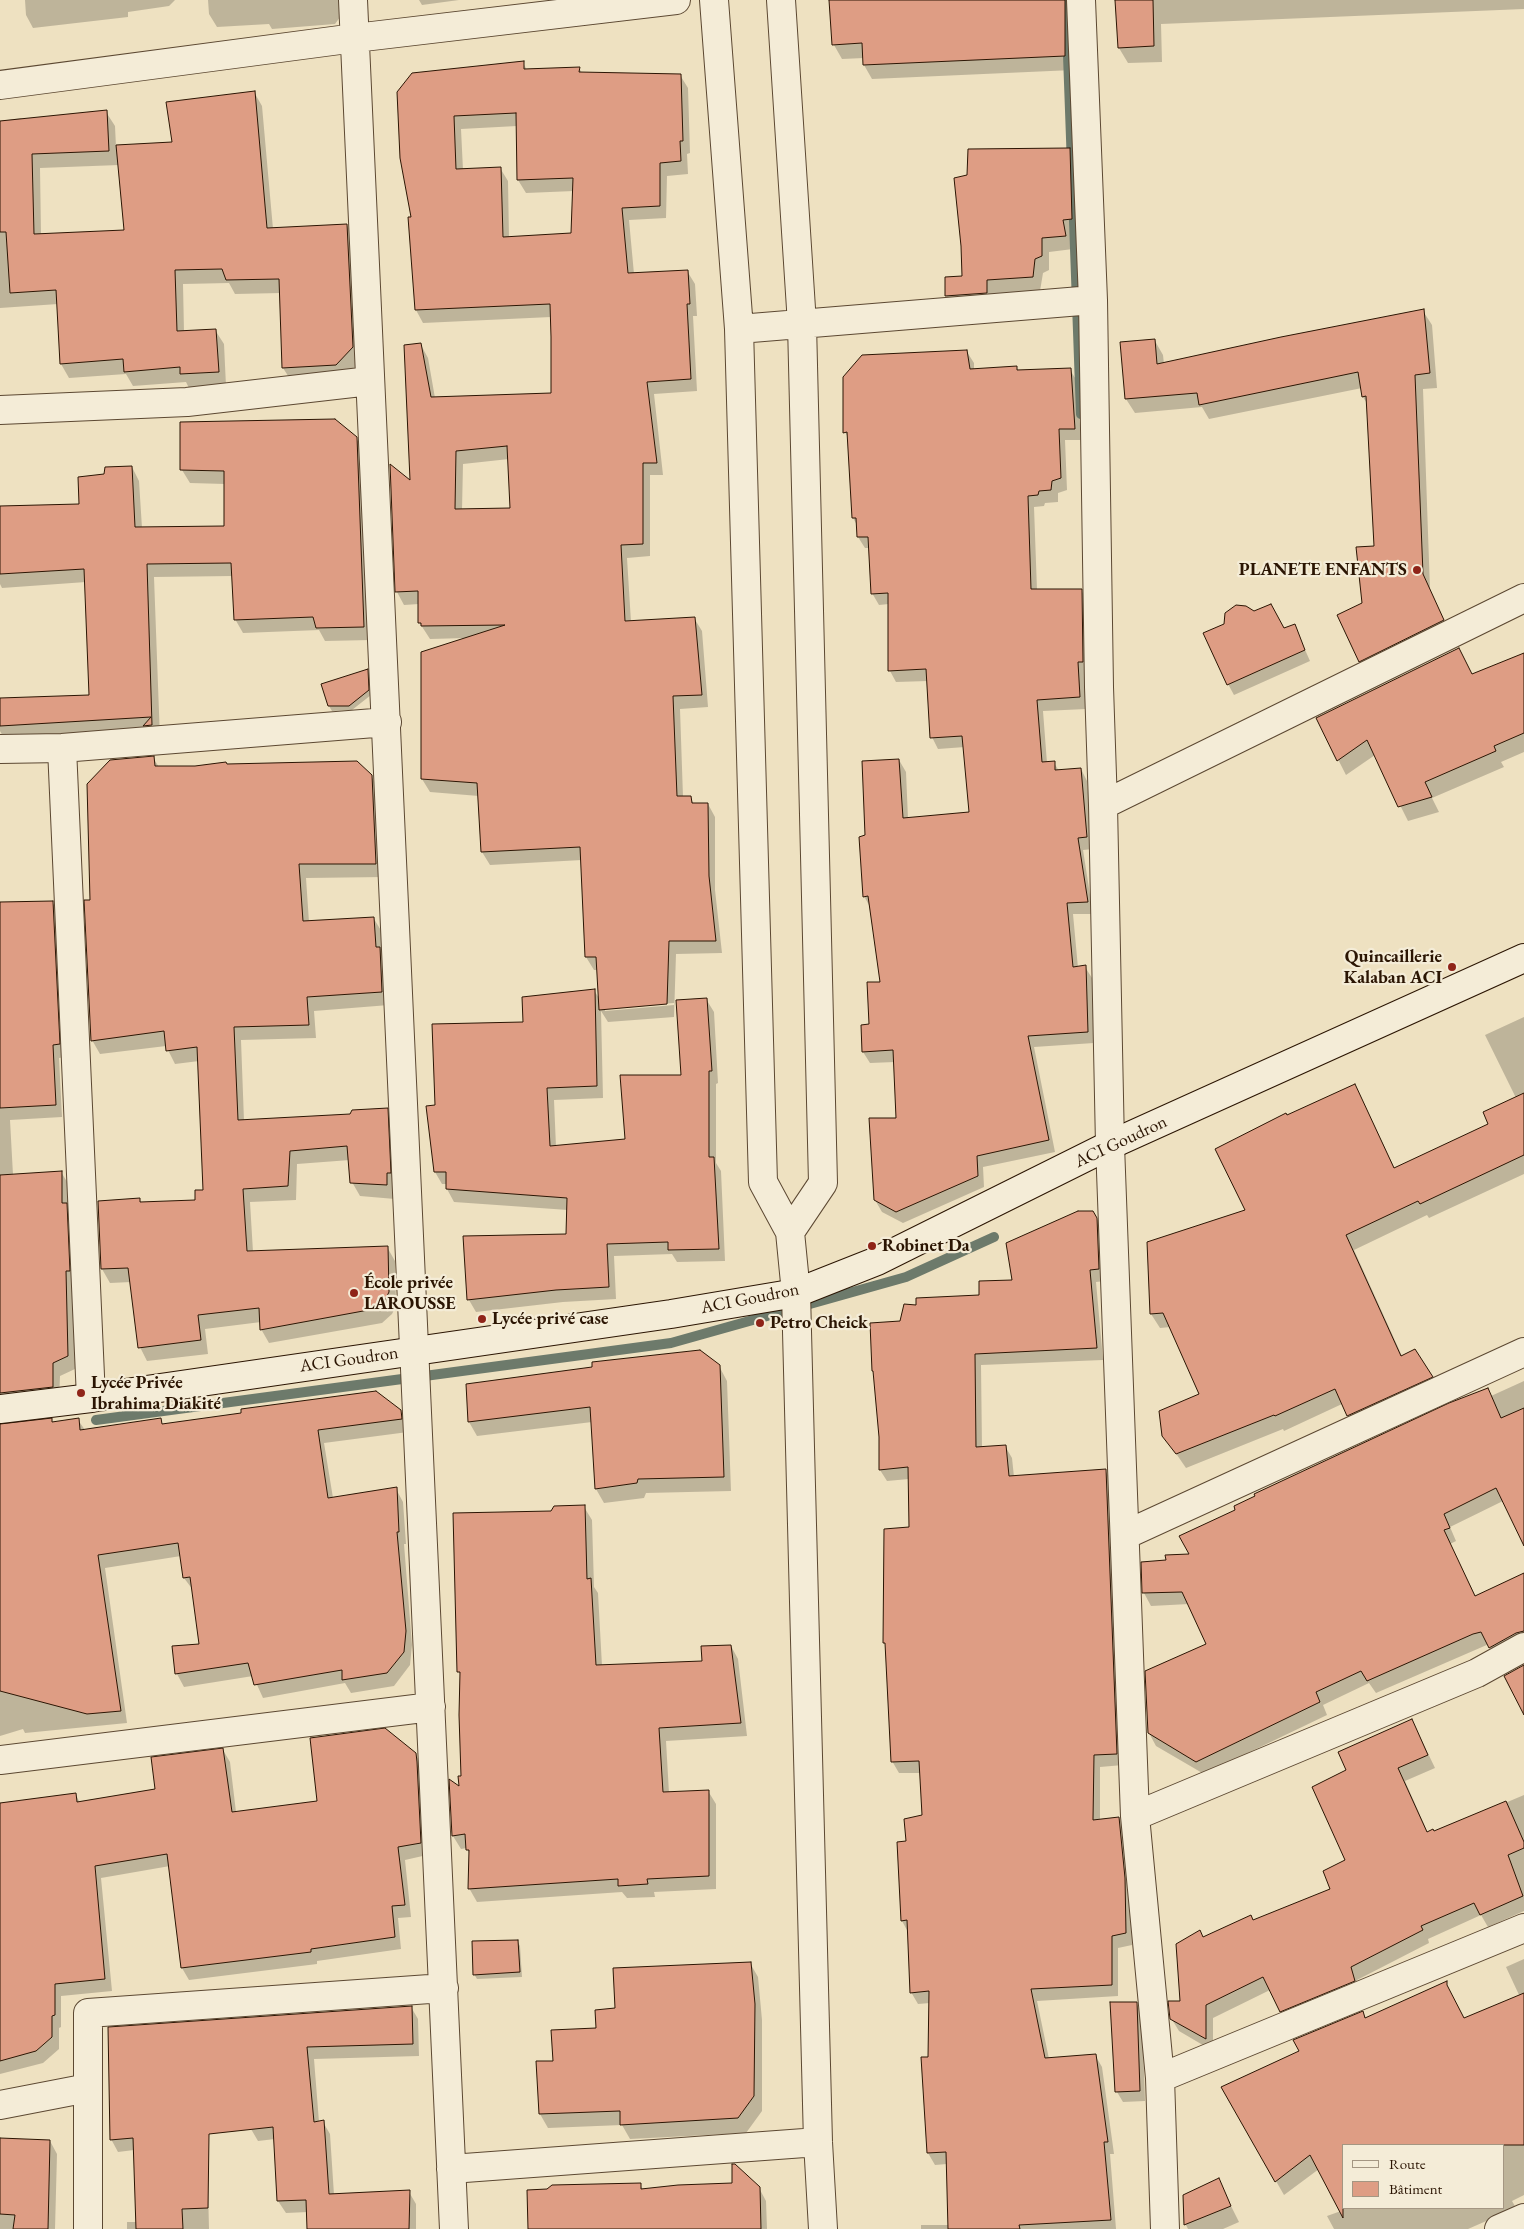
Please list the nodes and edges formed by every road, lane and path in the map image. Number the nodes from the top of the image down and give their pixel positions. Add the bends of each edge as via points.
1 (353, 0) edge
2 (676, 0) edge
3 (714, 0) edge
4 (781, 0) edge
5 (1081, 0) edge
6 (355, 38) junction
7 (0, 85) edge
8 (1093, 300) junction
9 (802, 324) junction
10 (739, 329) junction
11 (370, 381) junction
12 (0, 410) edge
13 (1524, 598) edge
14 (387, 722) junction
15 (62, 748) junction
16 (0, 749) edge
17 (1103, 805) junction
18 (1524, 958) edge
19 (1110, 1145) junction
20 (790, 1232) junction
21 (796, 1293) junction
22 (415, 1350) junction
23 (1524, 1352) edge
24 (91, 1398) junction
25 (0, 1409) edge
26 (1125, 1535) junction
27 (1524, 1647) edge
28 (431, 1708) junction
29 (0, 1760) edge
30 (1135, 1816) junction
31 (1524, 1928) edge
32 (444, 1988) junction
33 (1160, 2078) junction
34 (88, 2088) junction
35 (0, 2105) edge
36 (818, 2142) junction
37 (450, 2169) junction
38 (1524, 2218) edge
39 (88, 2229) edge
40 (454, 2229) edge
41 (823, 2229) edge
42 (1164, 2229) edge
43 (1499, 2229) edge

1 - 6 street
2 - 6 street
3 - 10 street
4 - 9 street
5 - 8 street
6 - 7 street
6 - 11 street
8 - 9 street
8 - 17 street via 1098,687
9 - 10 street
9 - 20 street via 822,1183
10 - 20 street via 763,1182
11 - 12 street via 187,402
11 - 14 street
13 - 17 street
14 - 15 street
14 - 22 street
15 - 16 street
15 - 24 street
17 - 19 street
18 - 19 street, ACI Goudron
19 - 21 street, ACI Goudron via 878,1261
19 - 26 street
20 - 21 street
21 - 22 street, ACI Goudron
21 - 36 street
22 - 24 street, ACI Goudron
22 - 28 street
23 - 26 street
24 - 25 street, ACI Goudron
26 - 30 street
27 - 30 street via 1477,1673
28 - 29 street
28 - 32 street
30 - 33 street
31 - 33 street
32 - 34 street via 88,2013
32 - 37 street
33 - 42 street
34 - 35 street
34 - 39 street
36 - 37 street
36 - 41 street
37 - 40 street
38 - 43 street

